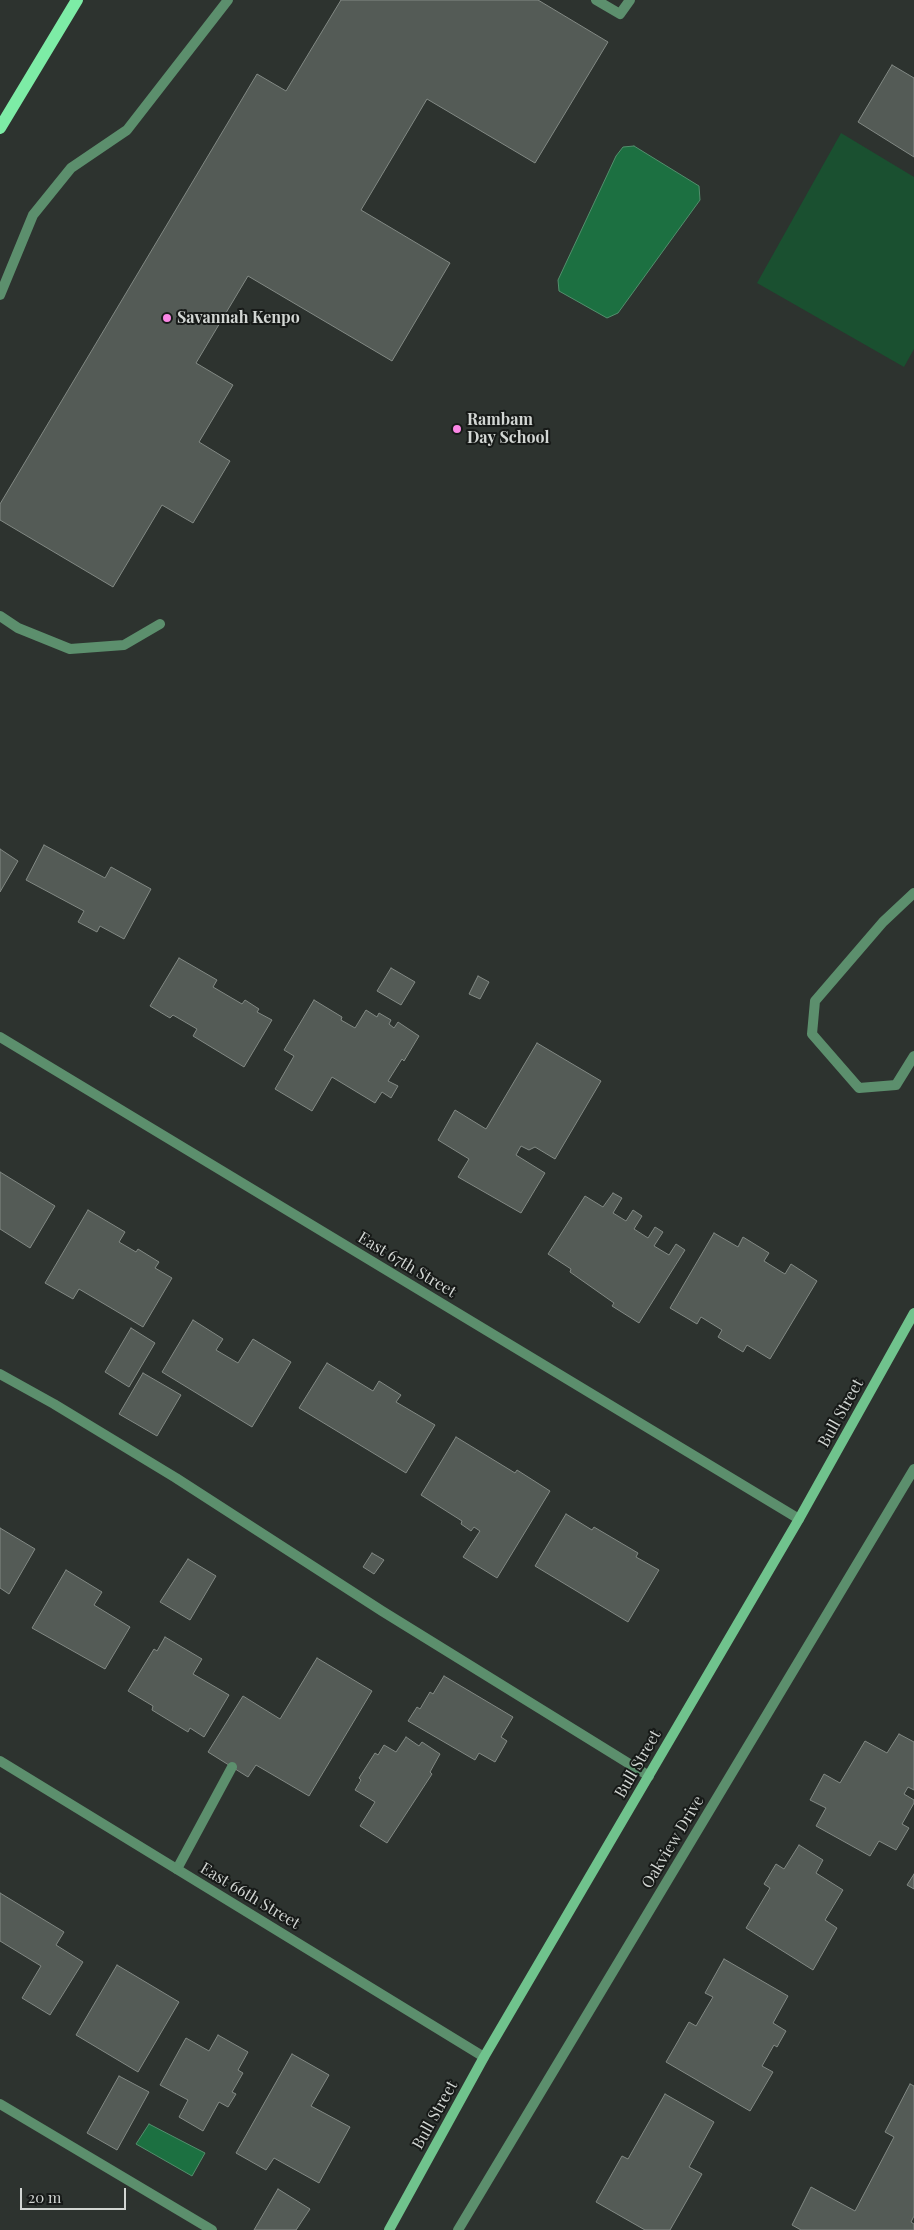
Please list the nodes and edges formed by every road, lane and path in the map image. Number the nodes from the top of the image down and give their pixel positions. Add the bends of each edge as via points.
1 (77, 0) edge
2 (228, 0) edge
3 (596, 0) edge
4 (630, 0) edge
5 (0, 128) edge
6 (0, 295) edge
7 (0, 616) edge
8 (160, 624) dead end
9 (914, 893) edge
10 (0, 1037) edge
11 (914, 1056) edge
12 (914, 1313) edge
13 (0, 1374) edge
14 (914, 1469) edge
15 (799, 1519) junction
16 (0, 1761) edge
17 (232, 1767) dead end
18 (648, 1776) junction
19 (177, 1869) junction
20 (484, 2056) junction
21 (0, 2104) edge
22 (212, 2230) edge
23 (389, 2230) edge
24 (458, 2230) edge

1 - 5 main road
2 - 6 street via 127,130 71,168 33,215
3 - 4 street via 620,14
7 - 8 street via 18,628 70,649 124,645
9 - 11 street via 883,922 815,1002 812,1034 859,1088 896,1085
10 - 15 street, East 67th Street
12 - 15 street, Bull Street
13 - 18 street via 176,1478
14 - 24 street, Oakview Drive
15 - 18 street, Bull Street
16 - 19 street, East 66th Street
17 - 19 street
18 - 20 street, Bull Street
19 - 20 street, East 66th Street
20 - 23 street, Bull Street
21 - 22 street

